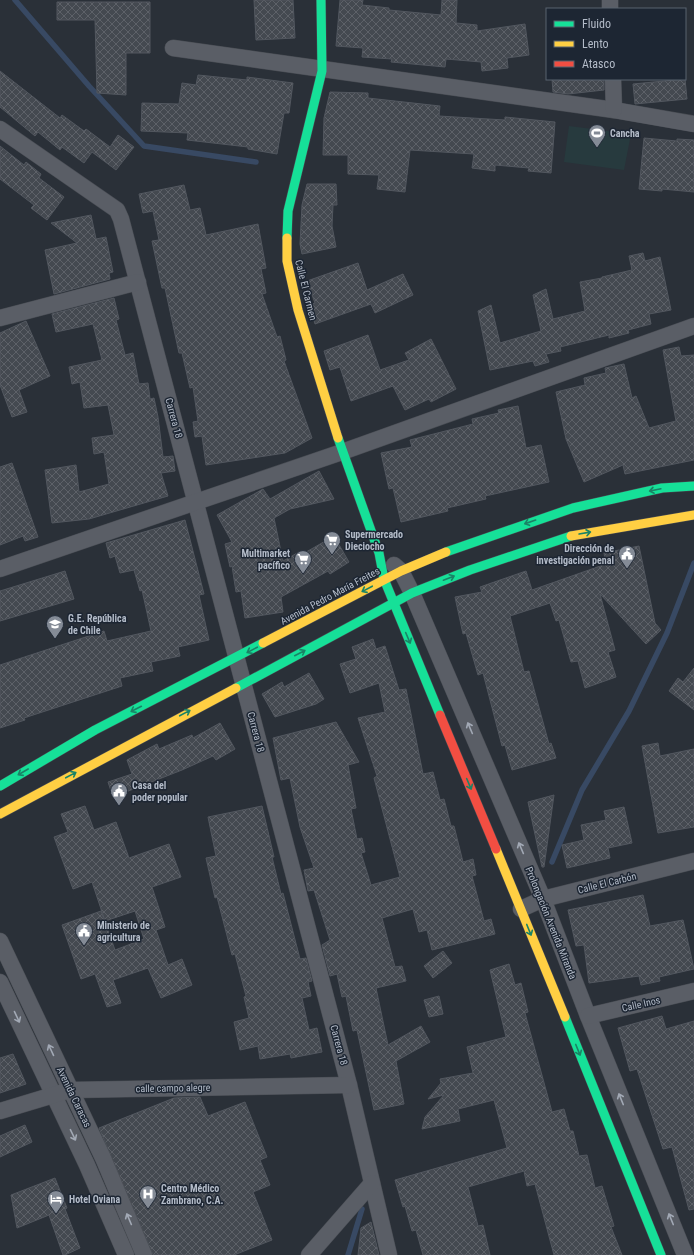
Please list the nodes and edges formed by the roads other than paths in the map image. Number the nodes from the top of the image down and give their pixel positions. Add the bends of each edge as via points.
1 (321, 0) edge
2 (173, 48) dead end
3 (322, 70) junction
4 (613, 80) edge
5 (614, 110) junction
6 (694, 124) edge
7 (0, 129) edge
8 (138, 282) junction
9 (0, 318) edge
10 (694, 326) edge
11 (342, 452) junction
12 (694, 486) edge
13 (196, 502) junction
14 (694, 515) edge
15 (379, 553) junction
16 (0, 569) edge
17 (401, 571) junction
18 (384, 579) junction
19 (412, 593) junction
20 (393, 602) junction
21 (237, 658) junction
22 (244, 682) junction
23 (0, 786) edge
24 (0, 814) edge
25 (694, 861) edge
26 (543, 899) junction
27 (521, 909) junction
28 (0, 941) edge
29 (0, 982) edge
30 (694, 991) edge
31 (588, 1016) junction
32 (349, 1085) junction
33 (70, 1090) junction
34 (54, 1096) junction
35 (0, 1111) edge
36 (372, 1183) junction
37 (126, 1255) edge
38 (144, 1255) edge
39 (309, 1255) edge
40 (389, 1255) edge
41 (661, 1255) edge
42 (685, 1255) edge

1 - 3 street, Calle El Carmen
2 - 3 street
3 - 5 street
3 - 11 street, Calle El Carmen via 288,211 287,261 298,310
4 - 5 street
5 - 6 street
7 - 8 street, Carrera 18 via 117,210
8 - 9 street
8 - 13 street, Carrera 18
10 - 11 street
11 - 13 street
11 - 15 street, Calle El Carmen
12 -> 17 street, Avenida Pedro María Freites via 662,488 572,508 461,545
13 - 16 street
13 - 21 street, Carrera 18
19 -> 14 street via 470,570 572,536
15 - 17 street
15 - 18 street, Calle El Carmen
17 - 18 street, Avenida Pedro María Freites
17 - 19 street, Prolongación Avenida Miranda
18 - 20 street, Calle El Carmen
18 -> 21 street, Avenida Pedro María Freites
19 - 20 street
26 -> 19 street, Prolongación Avenida Miranda
22 -> 20 street
20 -> 27 street
21 - 22 street, Carrera 18
21 -> 23 street, Avenida Pedro María Freites via 95,730
24 -> 22 street
22 - 32 street, Carrera 18
25 - 26 street, Calle El Carbón
26 - 27 street, Calle El Carbón
26 - 31 street, Prolongación Avenida Miranda
27 -> 41 street
33 -> 28 street, Avenida Caracas
29 -> 34 street, Avenida Caracas
30 - 31 street, Calle Inos
42 -> 31 street, Prolongación Avenida Miranda
32 - 33 street, calle campo alegre
32 - 36 street, Carrera 18
33 - 34 street, calle campo alegre
38 -> 33 street, Avenida Caracas via 103,1158
34 - 35 street, calle campo alegre
34 -> 37 street, Avenida Caracas
36 - 39 street
36 - 40 street, Carrera 18

